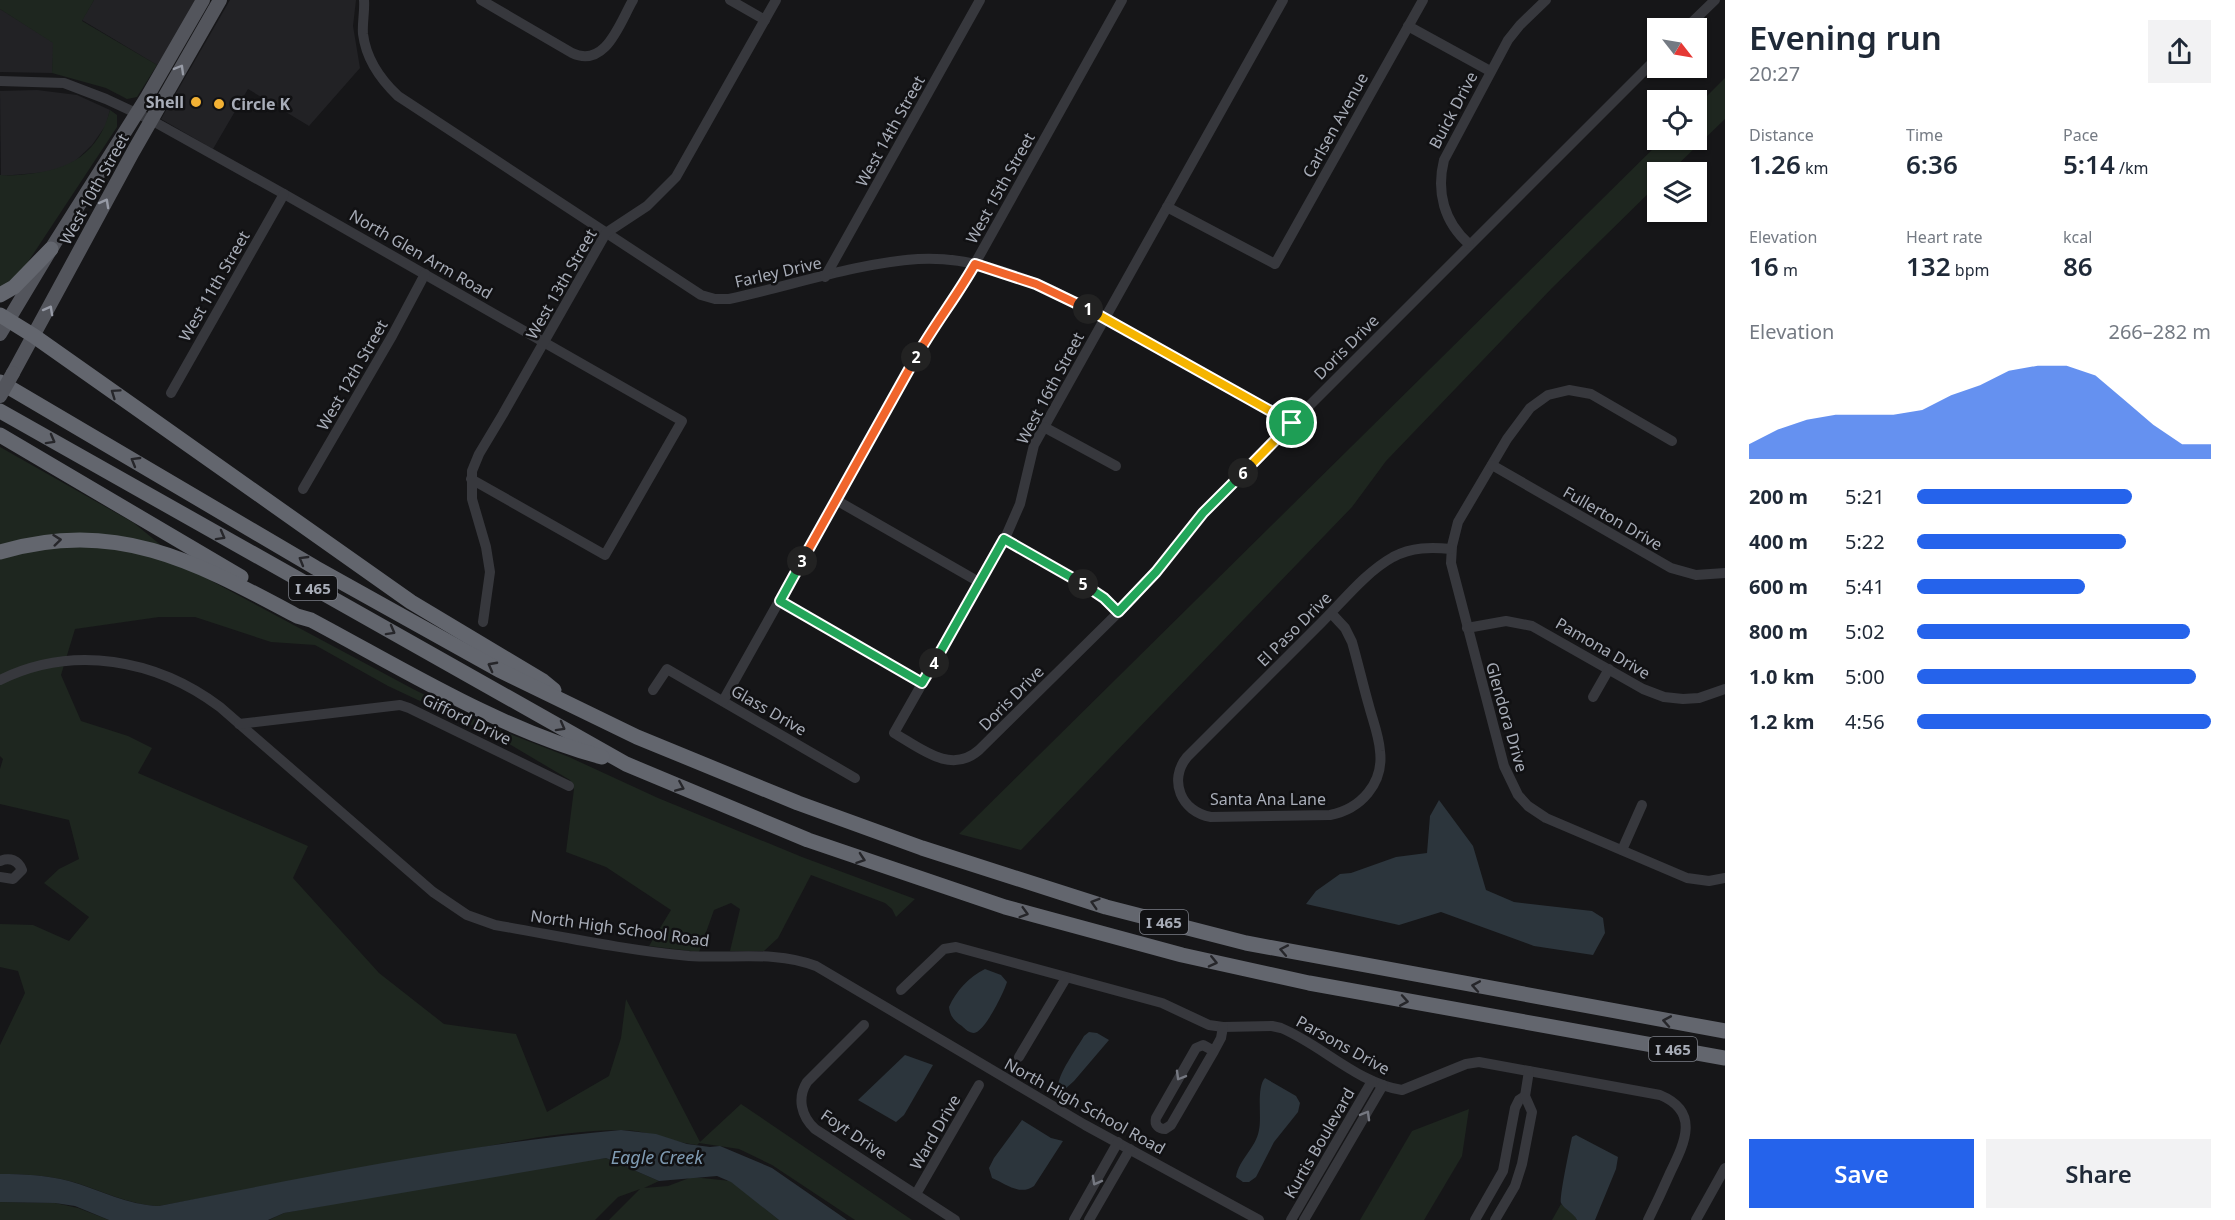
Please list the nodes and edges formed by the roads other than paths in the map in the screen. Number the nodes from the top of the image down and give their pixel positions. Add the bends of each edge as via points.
1 (203, 0) edge
2 (220, 0) edge
3 (364, 0) edge
4 (481, 0) edge
5 (633, 0) edge
6 (730, 0) edge
7 (776, 0) edge
8 (980, 0) edge
9 (1122, 0) edge
10 (1282, 0) edge
11 (1423, 0) edge
12 (1546, 0) edge
13 (1715, 0) edge
14 (1696, 18) edge
15 (765, 20) junction
16 (1408, 26) junction
17 (1647, 68) edge
18 (1490, 71) junction
19 (0, 81) edge
20 (144, 117) junction
21 (284, 194) junction
22 (1167, 207) junction
23 (606, 233) junction
24 (1469, 244) junction
25 (51, 249) junction
26 (975, 264) junction
27 (425, 274) junction
28 (825, 277) junction
29 (0, 295) edge
30 (4, 317) edge
31 (1104, 318) junction
32 (0, 334) edge
33 (34, 336) junction
34 (545, 342) junction
35 (0, 382) edge
36 (171, 393) dead end
37 (0, 396) edge
38 (0, 411) edge
39 (1292, 423) junction
40 (1044, 428) junction
41 (0, 435) edge
42 (1672, 441) dead end
43 (1492, 465) junction
44 (1116, 466) dead end
45 (471, 479) junction
46 (303, 489) dead end
47 (836, 500) junction
48 (1004, 539) junction
49 (1451, 549) junction
50 (0, 552) edge
51 (1725, 573) edge
52 (979, 582) junction
53 (780, 601) junction
54 (1118, 612) junction
55 (1331, 613) junction
56 (311, 620) junction
57 (483, 622) dead end
58 (1467, 628) junction
59 (1609, 669) junction
60 (0, 680) edge
61 (922, 683) junction
62 (653, 690) dead end
63 (1725, 690) edge
64 (1593, 697) dead end
65 (723, 701) junction
66 (581, 711) junction
67 (239, 724) junction
68 (894, 733) joint
69 (626, 764) junction
70 (1179, 771) joint
71 (855, 778) dead end
72 (569, 786) dead end
73 (1642, 805) dead end
74 (1622, 850) junction
75 (0, 861) edge
76 (0, 877) edge
77 (1725, 878) edge
78 (1066, 978) junction
79 (901, 990) dead end
80 (864, 1025) dead end
81 (1223, 1027) junction
82 (1725, 1031) edge
83 (1214, 1052) junction
84 (1019, 1057) dead end
85 (1725, 1058) edge
86 (1529, 1071) junction
87 (1378, 1083) junction
88 (979, 1085) dead end
89 (1525, 1096) junction
90 (1118, 1142) junction
91 (1130, 1149) junction
92 (1725, 1168) edge
93 (1503, 1171) junction
94 (1519, 1175) junction
95 (1319, 1183) junction
96 (916, 1194) junction
97 (955, 1220) edge
98 (1074, 1220) edge
99 (1089, 1220) edge
100 (1259, 1220) edge
101 (1291, 1220) edge
102 (1304, 1220) edge
103 (1475, 1220) edge
104 (1495, 1220) edge
105 (1648, 1220) edge
106 (1696, 1220) edge

1 - 20 main road, West 10th Street
20 -> 2 main road, West 10th Street
3 - 23 street, Farley Drive via 367,53 392,90
4 - 5 street via 578,56 594,56 605,48
6 - 15 street
7 - 15 street, West 13th Street
8 - 28 street, West 14th Street
9 - 26 street, West 15th Street
10 - 22 street, West 16th Street
11 - 16 street, Carlsen Avenue
12 - 18 street, Buick Drive via 1512,34
13 - 14 street
15 - 23 street, West 13th Street via 676,177 647,206
16 - 18 street
16 - 22 street, Carlsen Avenue via 1275,264
17 - 24 street, Doris Drive
18 - 24 street, Buick Drive via 1448,150 1440,174 1447,216
19 - 20 street via 64,83
20 - 21 street, North Glen Arm Road
20 - 25 main road, West 10th Street
33 -> 20 main road, West 10th Street
21 - 27 street, North Glen Arm Road
21 - 36 street, West 11th Street
22 - 31 street, West 16th Street
23 - 28 street, Farley Drive via 697,293 715,299
23 - 34 street, West 13th Street
24 - 39 street, Doris Drive
25 - 29 highway via 14,287
25 - 30 main road, West 10th Street
26 - 28 street, Farley Drive via 917,259
26 - 31 street, Farley Drive via 1046,288
26 - 47 street, West 15th Street via 926,339
27 - 34 street, North Glen Arm Road
27 - 46 street, West 12th Street
30 - 32 main road, West 10th Street
30 - 33 highway
31 - 39 street, Farley Drive
31 - 40 street, West 16th Street
33 - 37 main road, West 10th Street, bridge
66 -> 33 highway via 543,681 359,567
34 - 45 street, West 13th Street via 479,454
34 - 45 street, North Glen Arm Road via 682,422 605,555
66 -> 35 highway, I 465 via 452,645
38 -> 69 highway, I 465
39 - 54 street, Doris Drive via 1203,513
40 - 44 street
40 - 48 street, West 16th Street via 1034,445 1020,504
41 - 56 highway
42 - 43 street, Glendora Drive via 1591,394 1562,391 1548,395 1530,408
43 - 49 street, Glendora Drive via 1458,522
43 - 51 street, Fullerton Drive via 1671,568 1696,575
45 - 57 street, West 13th Street via 473,504 490,572
47 - 52 street
47 - 53 street, West 15th Street
48 - 52 street, West 16th Street
48 - 54 street via 1092,589
49 - 55 street, El Paso Drive via 1424,548 1396,555
49 - 58 street, Glendora Drive via 1452,571
50 -> 56 highway via 52,540 125,543 184,562
52 - 61 street, West 16th Street
53 - 61 street
53 - 65 street, West 15th Street
54 - 68 street, Doris Drive via 968,759 942,760
55 - 70 street, El Paso Drive via 1187,757
55 - 70 street, Santa Ana Lane via 1352,642 1380,747 1378,776 1366,795 1346,810 1330,814 1207,816 1193,810 1183,799
56 - 69 highway via 470,704 566,747
58 - 59 street, Pamona Drive via 1499,621 1521,622
58 - 74 street, Glendora Drive via 1506,773 1518,795 1543,816
59 - 63 street, Pamona Drive via 1664,697 1699,698
59 - 64 street
60 - 67 street, North High School Road via 29,668 63,661 123,663 188,686
61 - 68 street, West 16th Street
62 - 65 street, Glass Drive via 667,669
65 - 71 street, Glass Drive
82 -> 66 highway, I 465 via 1246,943 1107,907 819,811
67 - 72 street, Gifford Drive via 400,705
67 - 90 street, North High School Road via 433,892 467,915 495,925 672,954 777,956 809,963
69 -> 85 highway, I 465 via 856,858 1121,940 1309,983
73 - 74 street
74 - 77 street, Glendora Drive via 1690,879
75 - 76 street via 15,860 22,870 13,879
78 - 79 street, Parsons Drive via 952,947 944,948
78 - 81 street, Parsons Drive via 1161,1003 1209,1025
78 - 84 street
80 - 96 street, Foyt Drive via 807,1082 802,1096 803,1111 815,1129
81 - 83 street
81 - 87 street, Parsons Drive via 1281,1028
83 -> 83 street via 1203,1046 1196,1048 1155,1122 1161,1129 1171,1125
86 - 87 street, Parsons Drive via 1472,1062 1402,1090
86 - 89 street
86 - 105 street, Parsons Drive via 1660,1095 1679,1109 1685,1121 1685,1142
87 - 95 street, Kurtis Boulevard
88 - 96 street, Ward Drive
89 - 93 street via 1516,1103
89 - 94 street via 1532,1112
90 - 91 street, North High School Road
90 -> 98 street
91 - 99 street
91 - 100 street, North High School Road
92 - 106 street
93 - 94 street
93 - 103 street
94 - 104 street
95 - 101 street, Kurtis Boulevard
95 - 102 street
96 - 97 street, Foyt Drive

